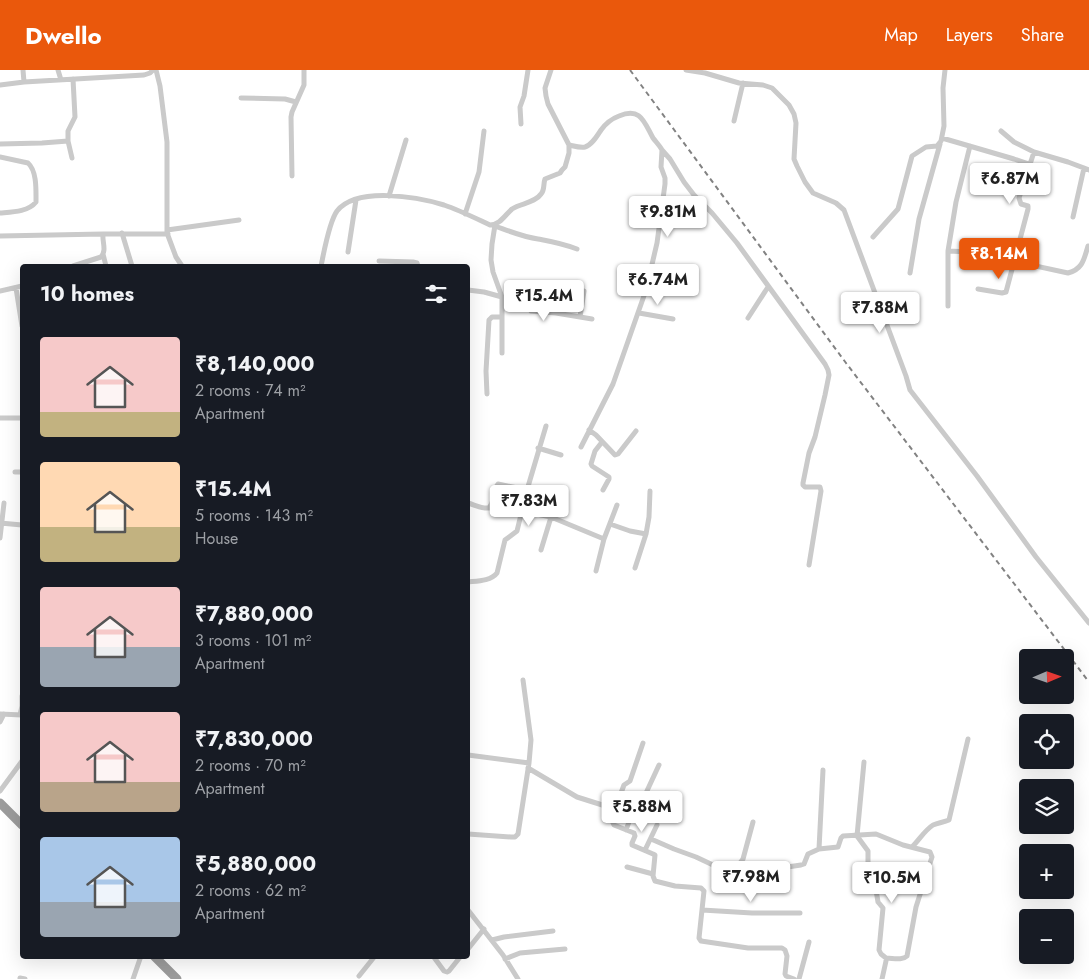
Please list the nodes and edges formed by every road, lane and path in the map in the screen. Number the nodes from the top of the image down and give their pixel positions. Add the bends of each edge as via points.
1 (23, 70) edge
2 (58, 70) edge
3 (155, 70) edge
4 (304, 70) edge
5 (528, 70) edge
6 (552, 70) edge
7 (686, 70) edge
8 (945, 70) edge
9 (705, 71) edge
10 (73, 79) junction
11 (61, 80) junction
12 (24, 82) junction
13 (743, 83) junction
14 (0, 85) edge
15 (240, 98) dead end
16 (296, 102) junction
17 (734, 120) dead end
18 (521, 124) dead end
19 (484, 131) dead end
20 (1001, 131) dead end
21 (942, 138) junction
22 (406, 140) dead end
23 (68, 141) junction
24 (0, 144) edge
25 (940, 144) junction
26 (569, 145) junction
27 (970, 146) junction
28 (662, 150) junction
29 (1034, 152) junction
30 (0, 158) edge
31 (72, 158) dead end
32 (1029, 164) junction
33 (1086, 169) edge
34 (292, 176) dead end
35 (389, 196) junction
36 (356, 200) junction
37 (0, 213) edge
38 (465, 214) junction
39 (1073, 218) dead end
40 (239, 220) dead end
41 (495, 226) junction
42 (168, 232) junction
43 (122, 233) junction
44 (102, 234) junction
45 (0, 236) edge
46 (873, 237) dead end
47 (1088, 246) edge
48 (577, 249) dead end
49 (948, 251) junction
50 (348, 252) dead end
51 (103, 254) junction
52 (379, 261) dead end
53 (1014, 262) junction
54 (79, 264) edge
55 (106, 264) edge
56 (131, 264) edge
57 (181, 264) edge
58 (322, 264) edge
59 (417, 264) edge
60 (910, 273) dead end
61 (768, 286) junction
62 (20, 287) edge
63 (16, 288) junction
64 (978, 289) dead end
65 (470, 290) edge
66 (0, 291) edge
67 (584, 291) dead end
68 (502, 299) junction
69 (948, 306) dead end
70 (639, 312) junction
71 (20, 313) edge
72 (502, 317) junction
73 (580, 317) junction
74 (748, 318) dead end
75 (592, 319) dead end
76 (673, 320) dead end
77 (502, 353) dead end
78 (487, 394) dead end
79 (0, 418) edge
80 (20, 418) edge
81 (546, 426) dead end
82 (589, 430) junction
83 (636, 431) dead end
84 (602, 442) junction
85 (581, 447) dead end
86 (538, 448) junction
87 (561, 455) dead end
88 (15, 472) dead end
89 (20, 472) edge
90 (527, 490) junction
91 (603, 490) dead end
92 (650, 491) dead end
93 (4, 504) dead end
94 (470, 504) edge
95 (555, 504) dead end
96 (617, 505) dead end
97 (522, 511) junction
98 (551, 517) junction
99 (1, 523) edge
100 (610, 524) junction
101 (20, 526) edge
102 (646, 534) junction
103 (0, 538) edge
104 (604, 538) junction
105 (541, 550) dead end
106 (809, 565) dead end
107 (635, 568) dead end
108 (596, 571) dead end
109 (470, 582) edge
110 (1089, 623) edge
111 (523, 680) dead end
112 (2, 714) edge
113 (20, 715) edge
114 (0, 722) edge
115 (968, 740) dead end
116 (642, 743) dead end
117 (470, 755) edge
118 (864, 762) dead end
119 (20, 763) edge
120 (529, 765) junction
121 (659, 765) dead end
122 (823, 770) dead end
123 (0, 791) edge
124 (0, 803) edge
125 (615, 809) junction
126 (753, 822) dead end
127 (20, 823) edge
128 (658, 825) dead end
129 (626, 830) junction
130 (470, 834) edge
131 (858, 836) junction
132 (651, 839) junction
133 (912, 847) junction
134 (819, 849) junction
135 (646, 850) junction
136 (627, 866) dead end
137 (735, 870) junction
138 (653, 874) junction
139 (702, 910) junction
140 (470, 912) edge
141 (800, 913) dead end
142 (484, 929) junction
143 (553, 931) dead end
144 (492, 940) junction
145 (809, 942) dead end
146 (470, 946) edge
147 (565, 949) dead end
148 (886, 958) junction
149 (140, 959) edge
150 (157, 959) edge
151 (373, 959) edge
152 (435, 959) edge
153 (459, 959) edge
154 (506, 959) junction
155 (359, 976) dead end
156 (133, 979) edge
157 (177, 979) edge
158 (518, 979) edge
159 (794, 979) edge
160 (799, 979) edge
161 (882, 979) edge

1 - 12 street
2 - 11 street
3 - 10 street via 144,75
3 - 42 street via 167,142
4 - 16 street via 304,85
5 - 18 street via 520,107
6 - 26 street via 545,88 546,96
7 - 9 street
8 - 21 street
9 - 13 street
10 - 11 street
10 - 23 street via 74,117
11 - 12 street
12 - 14 street
13 - 17 street
13 - 110 street via 768,86 790,105 796,123 796,166 813,193 844,210 910,390
15 - 16 street
16 - 34 street via 291,117
19 - 38 street via 479,172
20 - 29 street
21 - 25 street
21 - 27 street
22 - 35 street
23 - 24 street
23 - 31 street
25 - 46 street via 926,147 912,156 898,210
25 - 60 street via 919,219
26 - 28 street via 584,147 590,144 606,123 628,112 639,115
26 - 41 street via 565,167 560,173 545,179 540,196 513,209
27 - 32 street
27 - 49 street
28 - 61 street
28 - 70 street via 661,167 666,180 657,243
29 - 32 street
29 - 33 street
30 - 37 street via 30,165 36,200 34,205 21,210
32 - 53 street via 1019,198 1019,202 1027,205 1028,209
33 - 39 street
35 - 36 street
35 - 38 street via 423,200
36 - 50 street
36 - 58 street via 336,213
38 - 41 street
40 - 42 street
41 - 48 street via 514,234 563,243
41 - 68 street via 491,260
42 - 43 street
42 - 57 street
43 - 44 street
43 - 56 street
44 - 45 street
44 - 51 street
47 - 53 street via 1078,269 1068,273
49 - 53 street via 971,252
49 - 69 street
51 - 54 street
51 - 55 street
52 - 59 street
53 - 64 street via 1005,293
61 - 74 street
61 - 106 street via 828,370 803,483 805,487 820,487 821,491
62 - 63 street
63 - 66 street
63 - 71 street
65 - 68 street
67 - 73 street
68 - 72 street
68 - 73 street via 526,302 531,311
70 - 76 street
70 - 82 street via 613,384
72 - 77 street
72 - 78 street via 489,320
73 - 75 street
79 - 80 street
81 - 86 street
82 - 84 street
82 - 85 street
83 - 84 street via 615,455
84 - 91 street via 591,464 609,476
86 - 87 street
86 - 90 street
88 - 89 street
90 - 94 street via 498,484 489,508
90 - 97 street
92 - 102 street
93 - 99 street
95 - 98 street
96 - 100 street
97 - 98 street
97 - 109 street via 517,531 504,543 496,575
98 - 104 street
98 - 105 street
99 - 101 street
99 - 103 street
100 - 102 street
100 - 104 street
102 - 107 street
104 - 108 street
111 - 120 street via 531,740
112 - 113 street
112 - 114 street
115 - 133 street via 949,820 935,824
116 - 125 street via 630,781 624,785
117 - 120 street
118 - 131 street
119 - 123 street
120 - 125 street via 574,795
120 - 130 street via 518,834 511,837
121 - 129 street via 646,794 639,795
122 - 134 street
124 - 127 highway
125 - 129 street via 614,825
126 - 137 street via 743,860
128 - 132 street
129 - 135 street via 634,834 632,844
131 - 133 street via 879,835
131 - 134 street via 842,837 836,848
131 - 148 street via 868,850 868,872 883,908 879,950
132 - 135 street
132 - 137 street via 713,865
133 - 148 street via 930,852 932,857 916,907 907,956
134 - 137 street via 808,854 801,866 754,872
135 - 138 street via 655,856
136 - 138 street
138 - 139 street via 658,882 701,888 704,891
139 - 141 street
139 - 159 street via 701,941 748,948 782,948 787,956 785,974
140 - 142 street
142 - 144 street
142 - 146 street
143 - 144 street
144 - 154 street
145 - 160 street
147 - 154 street via 520,954
148 - 161 street
149 - 156 street
150 - 157 highway
151 - 155 street
152 - 153 street via 446,972
154 - 158 street

